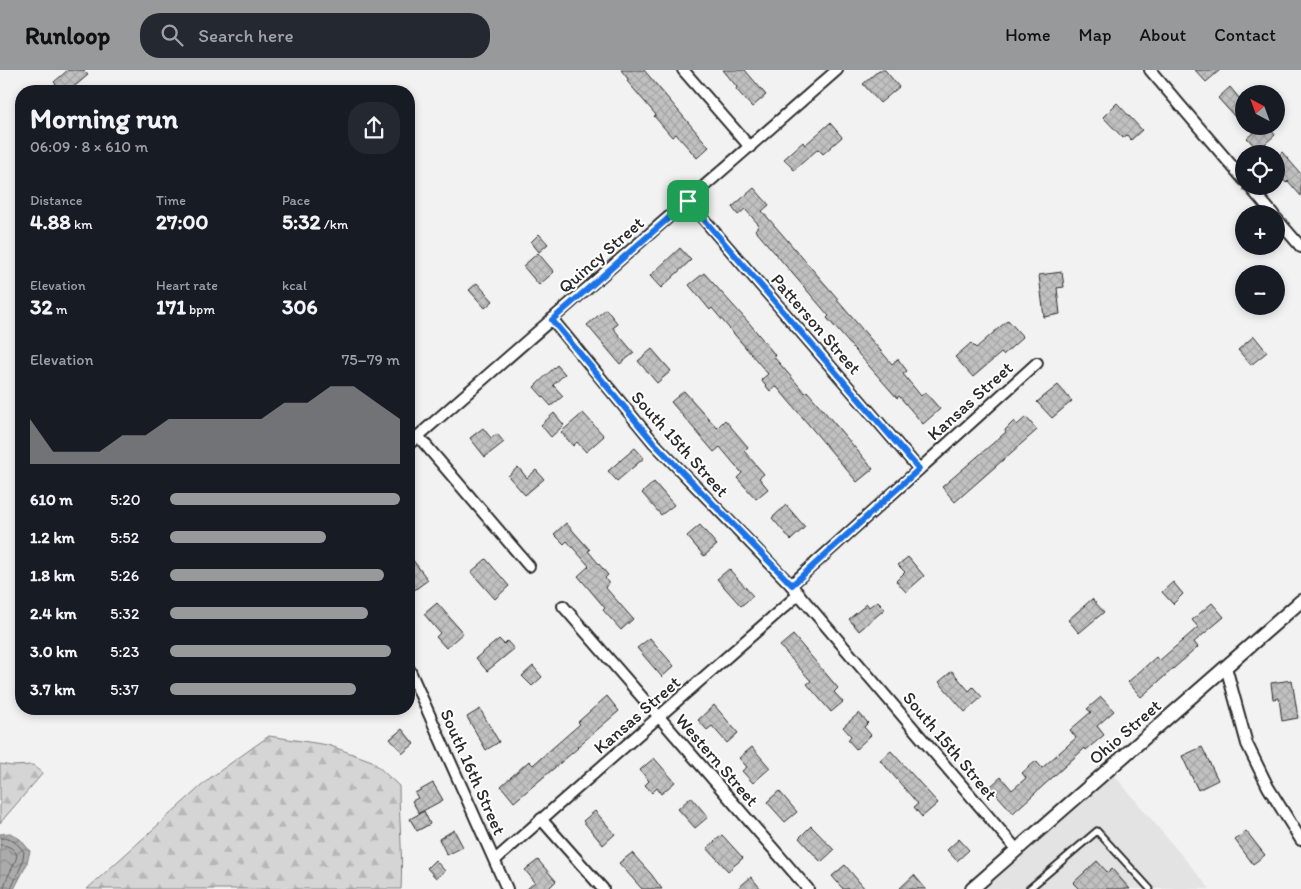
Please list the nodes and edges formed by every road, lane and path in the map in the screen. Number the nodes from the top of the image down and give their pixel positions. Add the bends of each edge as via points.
1 (683, 70) edge
2 (837, 70) edge
3 (1150, 70) edge
4 (750, 147) junction
5 (1235, 169) edge
6 (1257, 195) edge
7 (688, 201) junction
8 (1265, 205) edge
9 (1285, 228) edge
10 (1301, 247) edge
11 (552, 320) junction
12 (1036, 363) dead end
13 (418, 436) junction
14 (415, 439) edge
15 (919, 469) junction
16 (529, 566) dead end
17 (792, 585) junction
18 (799, 594) junction
19 (1301, 601) edge
20 (563, 606) dead end
21 (1226, 667) junction
22 (415, 682) edge
23 (659, 717) junction
24 (541, 820) junction
25 (1301, 840) edge
26 (1017, 850) junction
27 (495, 860) junction
28 (507, 889) edge
29 (603, 889) edge
30 (808, 889) edge
31 (972, 889) edge
32 (1029, 889) edge
33 (1150, 889) edge

1 - 4 street
2 - 4 street, Quincy Street
3 - 5 street
4 - 7 street, Quincy Street
6 - 8 street
7 - 11 street, Quincy Street
7 - 15 street, Patterson Street
9 - 10 street
11 - 13 street, Quincy Street
11 - 17 street, South 15th Street via 654,443
12 - 15 street, Kansas Street
13 - 14 street, Quincy Street
13 - 16 street
15 - 17 street, Kansas Street
17 - 18 street, South 15th Street
18 - 23 street, Kansas Street
18 - 26 street, South 15th Street
19 - 21 street, Ohio Street
20 - 23 street, Western Street
21 - 25 street via 1247,744 1268,787
21 - 26 street, Ohio Street
22 - 27 street, South 16th Street
23 - 24 street, Kansas Street
23 - 30 street, Western Street
24 - 27 street, Kansas Street
24 - 29 street
26 - 31 street, Ohio Street
27 - 28 street, South 16th Street
32 - 33 lane via 1097,831

